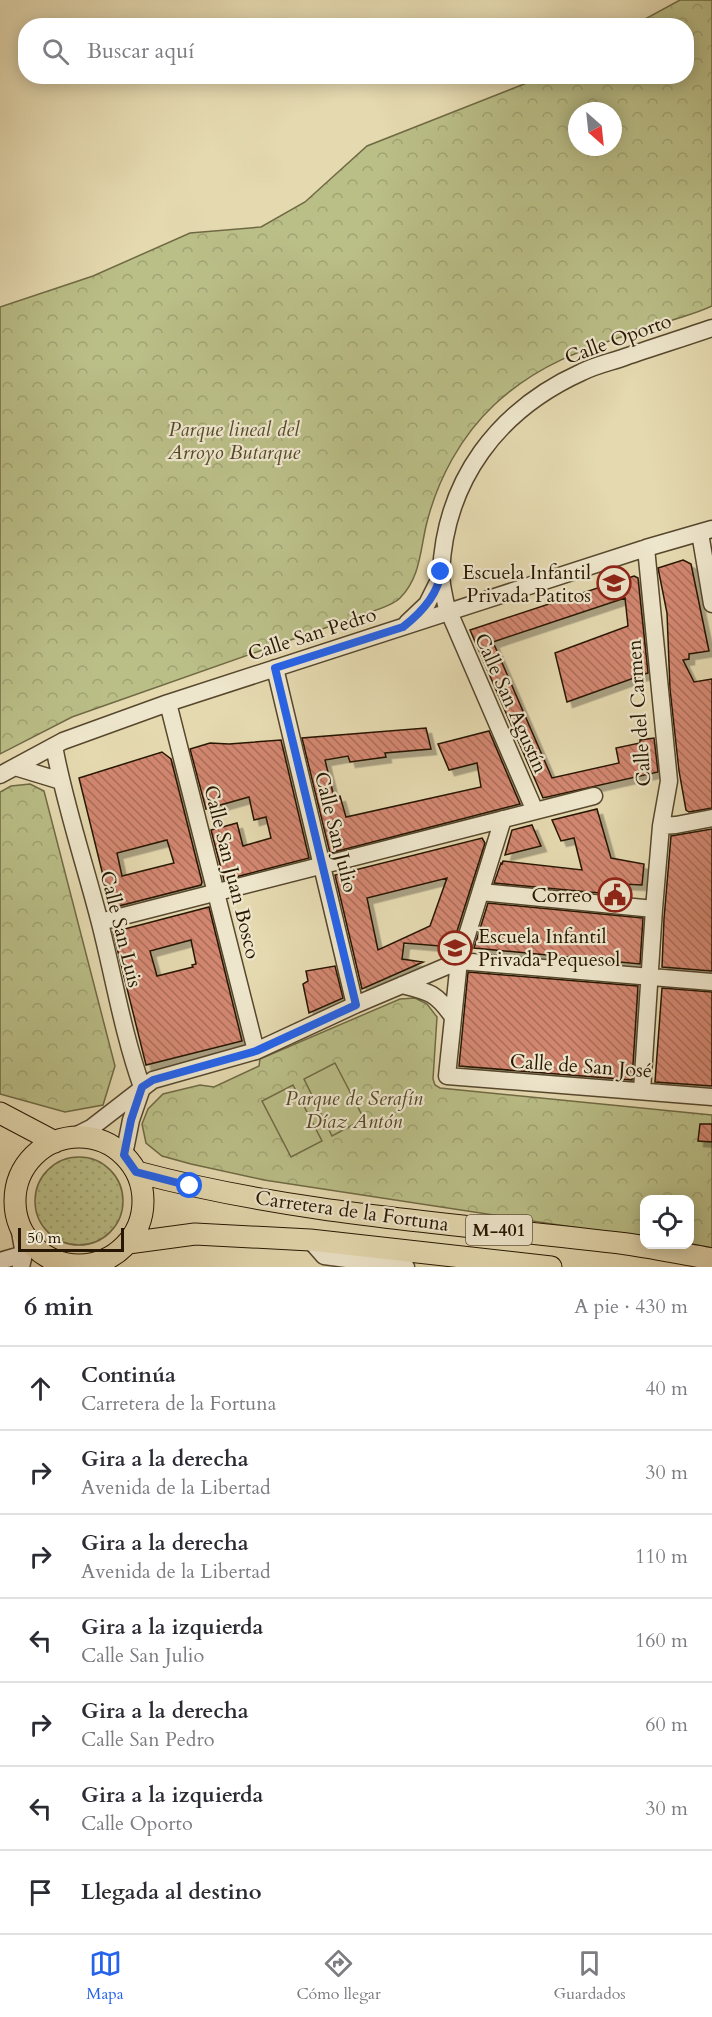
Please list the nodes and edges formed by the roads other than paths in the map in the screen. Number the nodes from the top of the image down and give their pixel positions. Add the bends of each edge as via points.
1 (712, 328) edge
2 (706, 531) edge
3 (646, 548) junction
4 (441, 576) junction
5 (712, 604) edge
6 (448, 612) junction
7 (403, 627) junction
8 (275, 668) junction
9 (168, 703) junction
10 (54, 746) junction
11 (7, 771) edge
12 (61, 781) junction
13 (594, 796) dead end
14 (535, 811) junction
15 (712, 818) edge
16 (503, 819) junction
17 (661, 826) junction
18 (322, 865) junction
19 (480, 892) junction
20 (215, 893) junction
21 (654, 909) junction
22 (100, 922) junction
23 (459, 961) junction
24 (649, 976) junction
25 (712, 982) edge
26 (402, 985) junction
27 (356, 1005) junction
28 (453, 1017) junction
29 (256, 1051) junction
30 (142, 1087) junction
31 (642, 1091) junction
32 (712, 1097) edge
33 (0, 1113) edge
34 (64, 1140) junction
35 (124, 1155) junction
36 (136, 1172) junction
37 (0, 1181) edge
38 (15, 1196) junction
39 (18, 1221) junction
40 (128, 1243) junction
41 (317, 1248) junction
42 (712, 1258) edge
43 (22, 1260) edge
44 (0, 1261) edge
45 (69, 1266) edge
46 (343, 1267) edge
47 (406, 1267) edge
48 (551, 1267) edge

1 - 4 street, Calle Oporto via 584,371 528,402 510,417 481,450 457,496 448,525
2 - 3 street, Calle San Pedro
2 - 5 street
3 - 6 street, Calle San Pedro
3 - 17 street, Calle del Carmen via 669,781
4 - 6 street, Calle Oporto
4 - 7 street, Calle Oporto via 427,604
6 - 7 street, Calle San Pedro
6 - 14 street, Calle San Agustín
7 - 8 street, Calle San Pedro
8 - 9 street, Calle San Pedro
8 - 18 street, Calle San Julio
9 - 10 street, Calle San Pedro
9 - 20 street, Calle San Juan Bosco
10 - 11 street, Calle San Pedro
10 - 12 street, Calle San Luis
11 - 12 street
12 - 22 street, Calle San Luis
13 - 14 street
14 - 16 street
15 - 17 street
16 - 18 street
16 - 19 street
17 - 21 street, Calle del Carmen
18 - 20 street
18 - 27 street, Calle San Julio
19 - 21 street
19 - 23 street
20 - 22 street
20 - 29 street, Calle San Juan Bosco
21 - 24 street, Calle del Carmen
22 - 30 street, Calle San Luis via 129,1052
23 - 24 street
23 - 26 street
23 - 28 street
24 - 25 street
24 - 31 street, Calle del Carmen
26 - 27 street
26 - 28 street via 431,993
27 - 29 street
28 - 31 street, Calle de San José via 447,1076
29 - 30 street via 153,1080
30 - 34 street via 91,1128
30 - 35 street
31 - 32 street, Calle de San José
33 - 34 main road
34 - 35 main road via 91,1138
34 - 38 main road via 39,1151 27,1164
35 - 36 main road
36 - 40 main road via 143,1209
36 - 42 main road, Carretera de la Fortuna / M-401 via 200,1188 397,1219 629,1244
37 - 38 main road
38 - 39 main road
39 - 43 street
39 - 45 main road via 38,1250
40 - 41 main road, Carretera de la Fortuna via 195,1234
40 - 45 main road via 91,1264
41 - 46 street
41 - 47 street
41 - 48 main road, Carretera de la Fortuna
43 - 44 street

